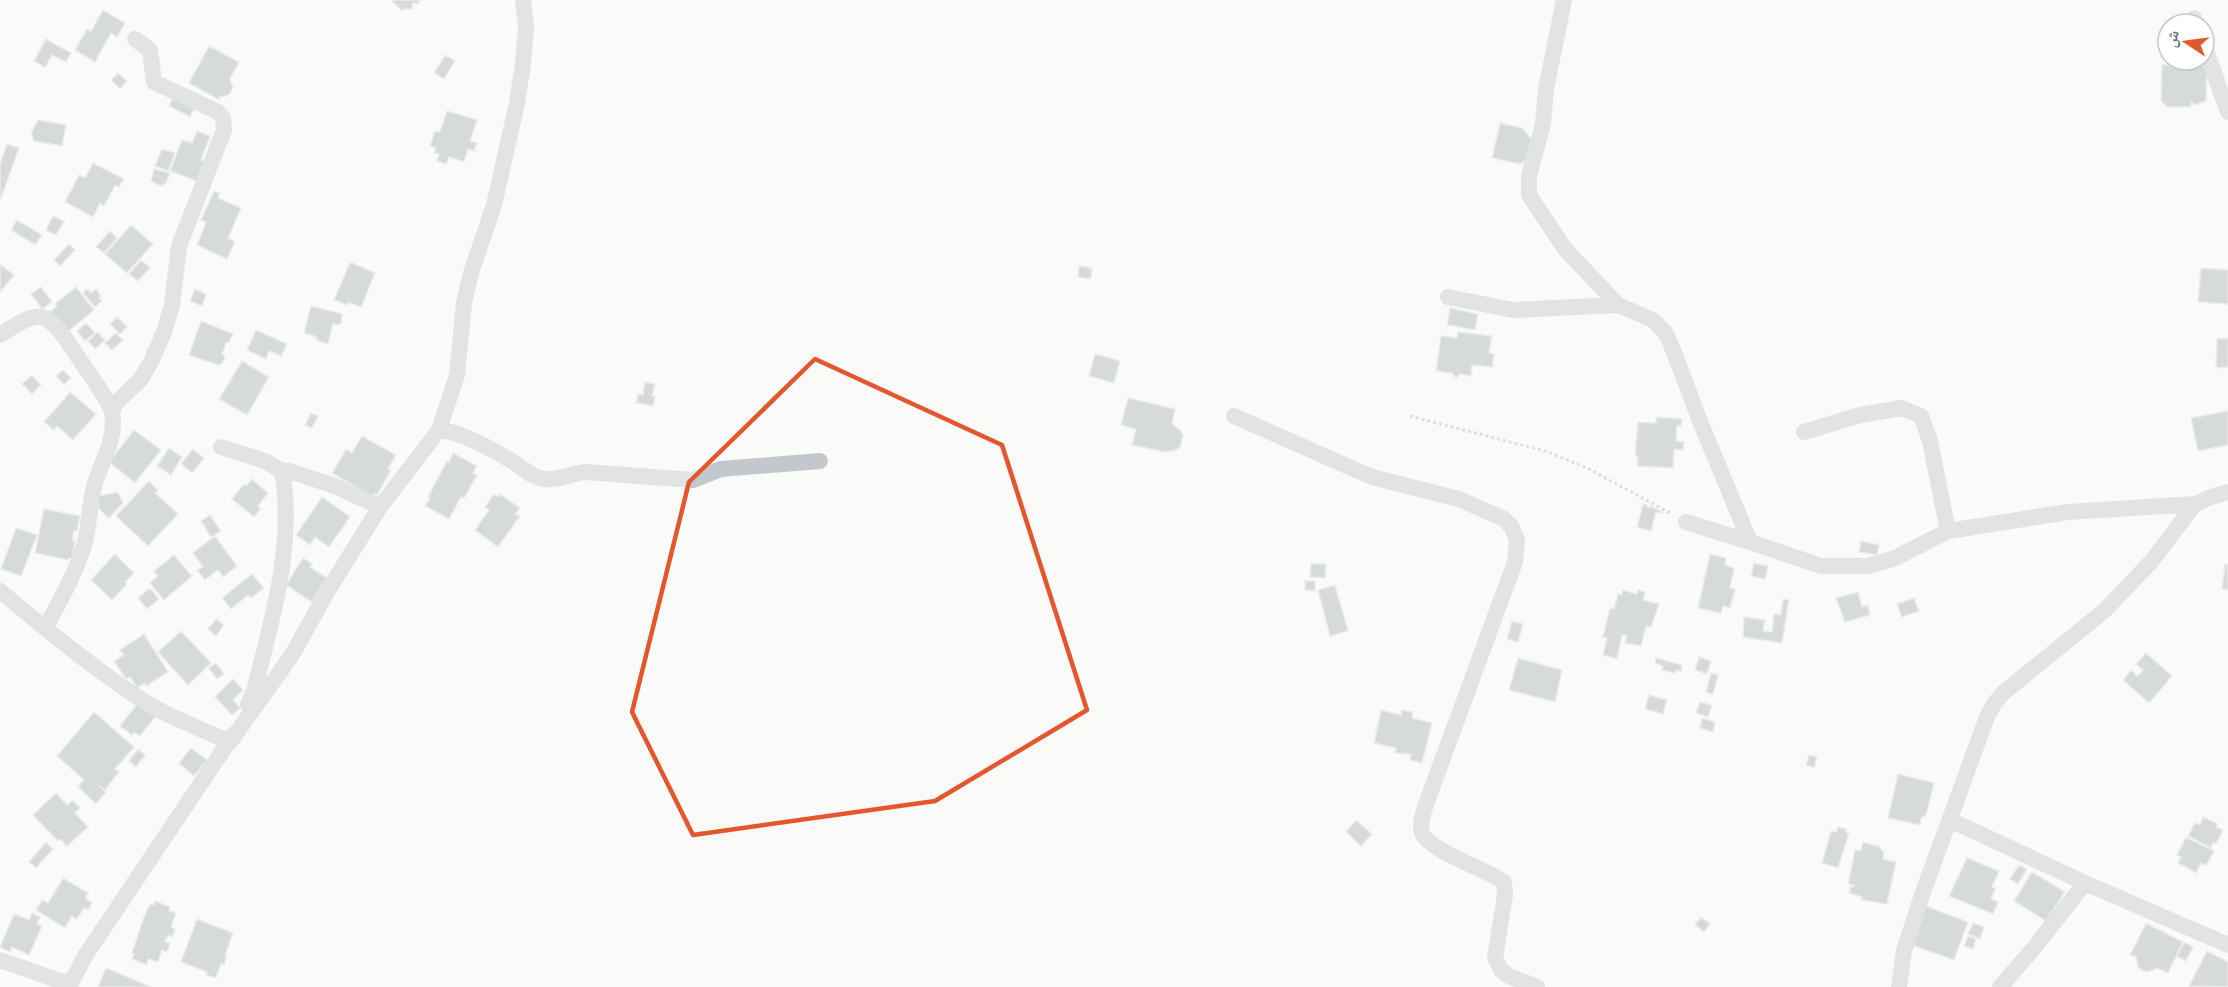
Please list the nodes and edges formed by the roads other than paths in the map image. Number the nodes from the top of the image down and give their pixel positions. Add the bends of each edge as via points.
1 (523, 0) edge
2 (1564, 0) edge
3 (135, 39) dead end
4 (2214, 72) edge
5 (2228, 112) edge
6 (1448, 297) dead end
7 (1618, 305) junction
8 (0, 335) edge
9 (112, 412) junction
10 (1234, 416) dead end
11 (439, 430) junction
12 (1804, 432) dead end
13 (220, 447) dead end
14 (820, 461) dead end
15 (282, 471) junction
16 (2228, 492) edge
17 (2195, 504) junction
18 (380, 507) junction
19 (1686, 522) road end
20 (1948, 531) junction
21 (1750, 542) junction
22 (0, 591) edge
23 (45, 627) junction
24 (230, 742) junction
25 (1950, 820) junction
26 (2085, 883) junction
27 (2228, 945) edge
28 (0, 960) edge
29 (69, 985) edge
30 (1537, 987) edge
31 (1899, 987) edge
32 (2000, 987) edge

1 - 11 street via 524,64 517,103 494,205 471,273 457,375
2 - 7 street via 1543,124 1529,176 1530,195 1565,249
3 - 9 street via 150,50 154,82 218,112 225,124 179,246 172,305 164,332 140,380
4 - 5 street
6 - 7 street via 1513,310
7 - 21 street via 1653,321 1665,332
8 - 9 street via 33,316 52,321
9 - 23 street via 113,433 94,485 84,545
10 - 30 street via 1372,477 1459,499 1511,526 1517,540 1515,562 1420,827 1423,836 1434,844 1504,882 1495,958 1500,970
11 - 14 street via 451,430 534,477 547,480 586,472 693,480 721,470
11 - 18 street
12 - 20 street via 1860,415 1902,408 1921,416 1930,441
13 - 15 street via 265,461
15 - 18 street via 335,486
15 - 24 street via 285,523 281,573 254,691
16 - 17 street
17 - 20 street via 2068,512
17 - 25 street via 2151,562 2104,611 1994,704
18 - 24 street via 292,655
19 - 21 street
20 - 21 street via 1895,558 1869,566 1821,566
22 - 23 street
23 - 24 street via 140,699
24 - 29 street
25 - 26 street
25 - 31 street via 1904,951
26 - 27 street
26 - 32 street
28 - 29 street

